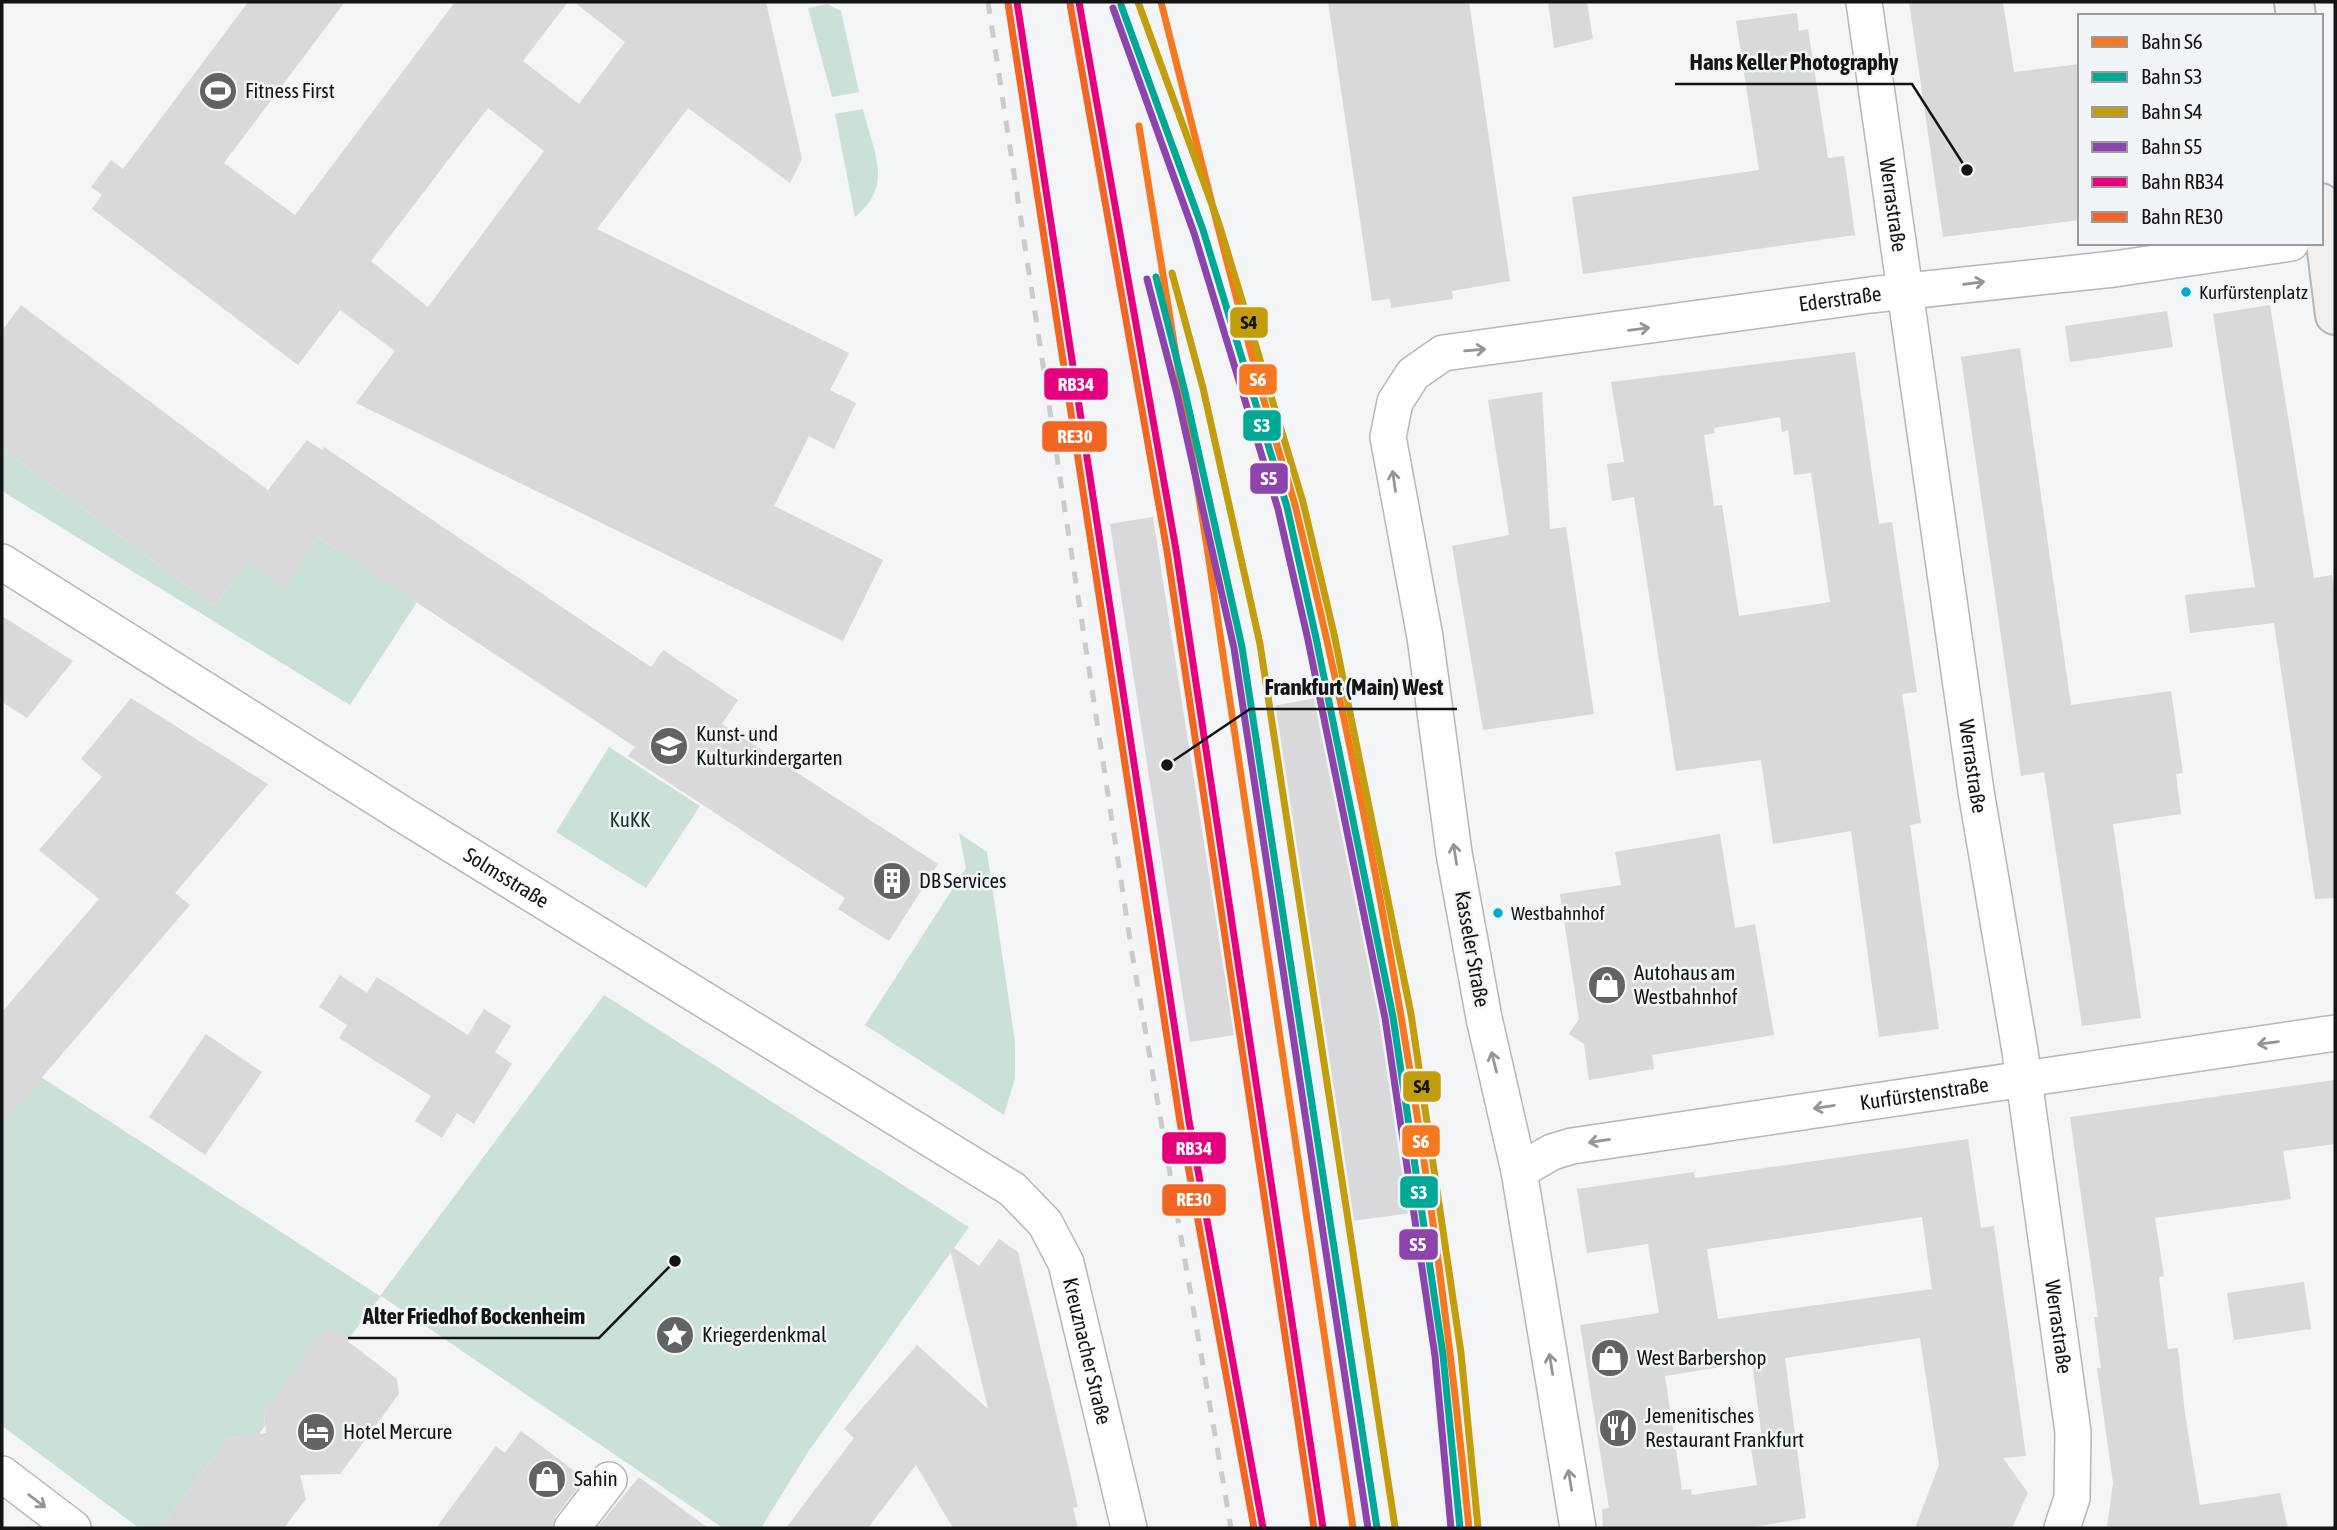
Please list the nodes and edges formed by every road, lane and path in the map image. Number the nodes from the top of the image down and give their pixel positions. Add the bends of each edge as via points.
1 (1864, 2) edge
2 (2240, 245) edge
3 (2315, 245) edge
4 (1906, 291) junction
5 (2335, 315) edge
6 (1413, 374) joint
7 (2, 562) edge
8 (2335, 1033) edge
9 (2024, 1080) junction
10 (1519, 1171) junction
11 (1012, 1189) joint
12 (2, 1474) edge
13 (609, 1480) dead end
14 (73, 1528) edge
15 (572, 1528) edge
16 (1129, 1528) edge
17 (1578, 1528) edge
18 (2062, 1528) edge

1 - 4 street, Werrastraße
4 -> 2 street, Ederstraße via 2114,268
3 - 5 street
6 -> 4 street, Ederstraße via 1443,353
4 - 9 street, Werrastraße via 1976,791
10 -> 6 street, Kasseler Straße via 1484,1018 1454,853 1425,637 1388,437 1395,402
7 - 11 street, Solmsstraße
8 -> 9 street, Kurfürstenstraße
9 -> 10 street, Kurfürstenstraße via 1572,1146
9 - 18 street, Werrastraße via 2073,1432 2072,1499
17 -> 10 street, Kasseler Straße
11 - 16 street, Kreuznacher Straße via 1045,1223 1066,1263
12 -> 14 street
13 - 15 street

